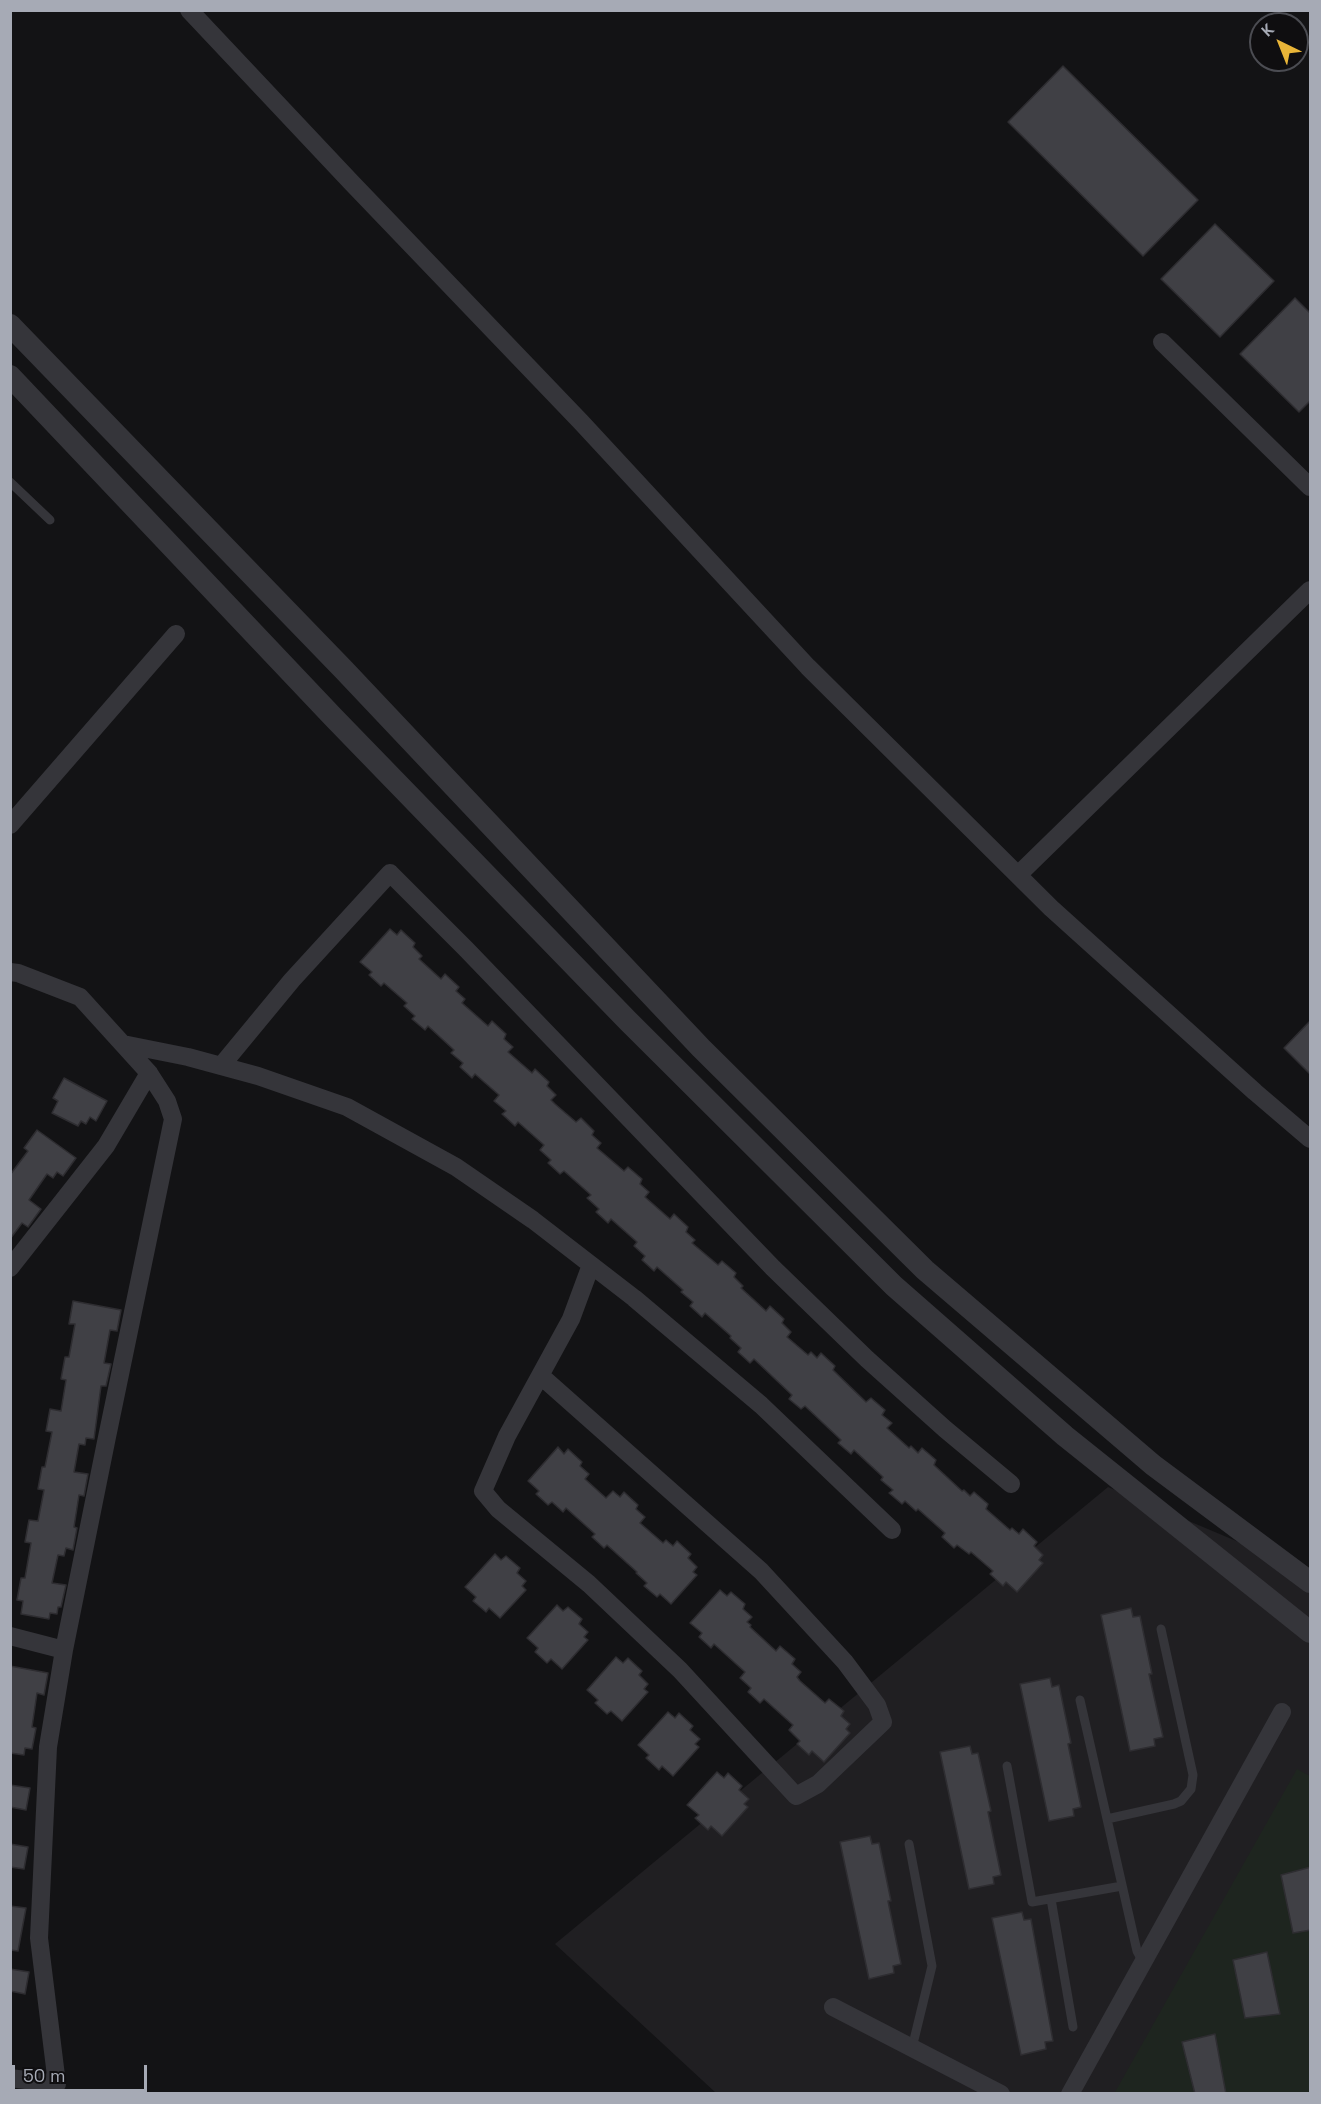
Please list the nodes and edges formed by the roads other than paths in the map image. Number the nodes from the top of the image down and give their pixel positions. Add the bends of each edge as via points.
1 (189, 10) edge
2 (10, 325) edge
3 (1162, 342) dead end
4 (10, 376) edge
5 (10, 482) edge
6 (1311, 487) edge
7 (50, 520) dead end
8 (1311, 590) edge
9 (176, 634) dead end
10 (10, 825) edge
11 (1018, 875) junction
12 (10, 972) edge
13 (123, 1044) junction
14 (221, 1066) junction
15 (149, 1073) junction
16 (1311, 1138) edge
17 (591, 1265) junction
18 (10, 1268) edge
19 (541, 1376) junction
20 (1011, 1484) dead end
21 (892, 1530) dead end
22 (1311, 1582) edge
23 (1161, 1629) dead end
24 (1311, 1632) edge
25 (10, 1636) edge
26 (64, 1650) junction
27 (1080, 1700) dead end
28 (1282, 1712) dead end
29 (1007, 1766) dead end
30 (1107, 1819) junction
31 (909, 1844) dead end
32 (1122, 1886) junction
33 (1051, 1899) junction
34 (1143, 1962) junction
35 (833, 2007) dead end
36 (1073, 2027) dead end
37 (912, 2048) junction
38 (10, 2078) edge
39 (1001, 2094) edge
40 (1070, 2094) edge

1 - 11 street via 808,667
2 - 22 street via 344,670 701,1048 925,1270 1153,1466
3 - 6 street
4 - 24 street via 628,1021 894,1286 1065,1436
5 - 7 lane
8 - 11 street
9 - 10 street
11 - 16 street via 1255,1092
12 - 13 street via 80,997
13 - 14 street
13 - 15 street
14 - 17 street via 346,1107 456,1167
14 - 20 street via 292,980 390,873 773,1268 867,1359
15 - 18 street via 106,1146
15 - 26 street via 167,1101 173,1119
17 - 19 street via 571,1319
17 - 21 street via 761,1405
19 - 19 street via 507,1436 483,1491 498,1509 589,1584 680,1670 796,1796 818,1784 883,1722 877,1705 845,1662 761,1571
23 - 30 lane via 1193,1775 1191,1789 1174,1804
25 - 26 street
26 - 38 street via 48,1747 39,1938 57,2084
27 - 30 lane
28 - 34 street
29 - 33 lane via 1032,1902
30 - 32 lane
31 - 37 lane via 932,1966
32 - 33 lane
32 - 34 lane
33 - 36 lane
34 - 40 street
35 - 37 street
37 - 39 street

